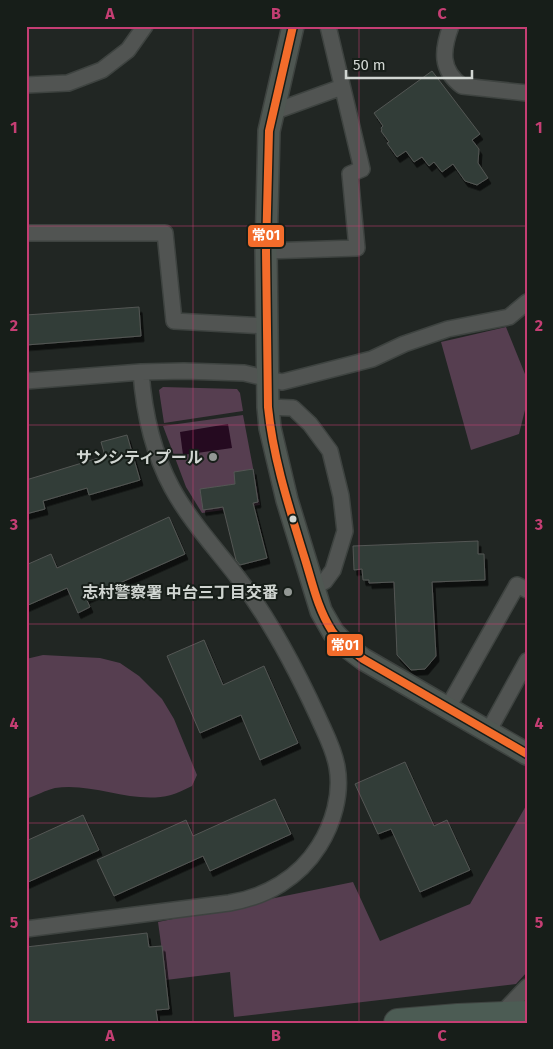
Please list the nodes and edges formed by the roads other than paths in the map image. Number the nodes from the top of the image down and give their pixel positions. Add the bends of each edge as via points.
1 (145, 26) edge
2 (293, 26) edge
3 (328, 26) edge
4 (451, 26) edge
5 (26, 85) edge
6 (342, 87) junction
7 (527, 93) edge
8 (273, 112) junction
9 (26, 233) edge
10 (266, 251) junction
11 (527, 302) edge
12 (267, 326) junction
13 (141, 372) junction
14 (266, 378) junction
15 (26, 381) edge
16 (268, 407) junction
17 (313, 588) junction
18 (527, 590) edge
19 (527, 661) edge
20 (448, 709) junction
21 (488, 732) junction
22 (527, 754) edge
23 (26, 929) edge
24 (527, 987) edge
25 (520, 1011) edge
26 (386, 1023) edge
27 (398, 1023) edge

1 - 5 street via 128,50 102,70 68,83
2 - 8 street
3 - 6 street
4 - 7 street via 444,63 453,80 462,86
6 - 8 street
6 - 10 street via 362,169 350,174 357,248
8 - 10 street via 269,131
9 - 12 street via 165,233 174,321
10 - 12 street
11 - 14 street via 509,317 448,329 372,359 282,382
12 - 14 street
13 - 14 street via 244,373
13 - 15 street
13 - 23 street via 146,416 161,466 189,513 240,580 287,653 330,744 338,777 334,814 324,838 302,868 282,884 251,898
14 - 16 street
16 - 17 street via 278,464
16 - 17 street via 293,408 330,451 346,531 333,570
17 - 20 street via 333,632 347,647 363,660
18 - 20 street via 517,585
19 - 21 street
20 - 21 street
21 - 22 street
24 - 25 street
25 - 26 street
25 - 27 highway

